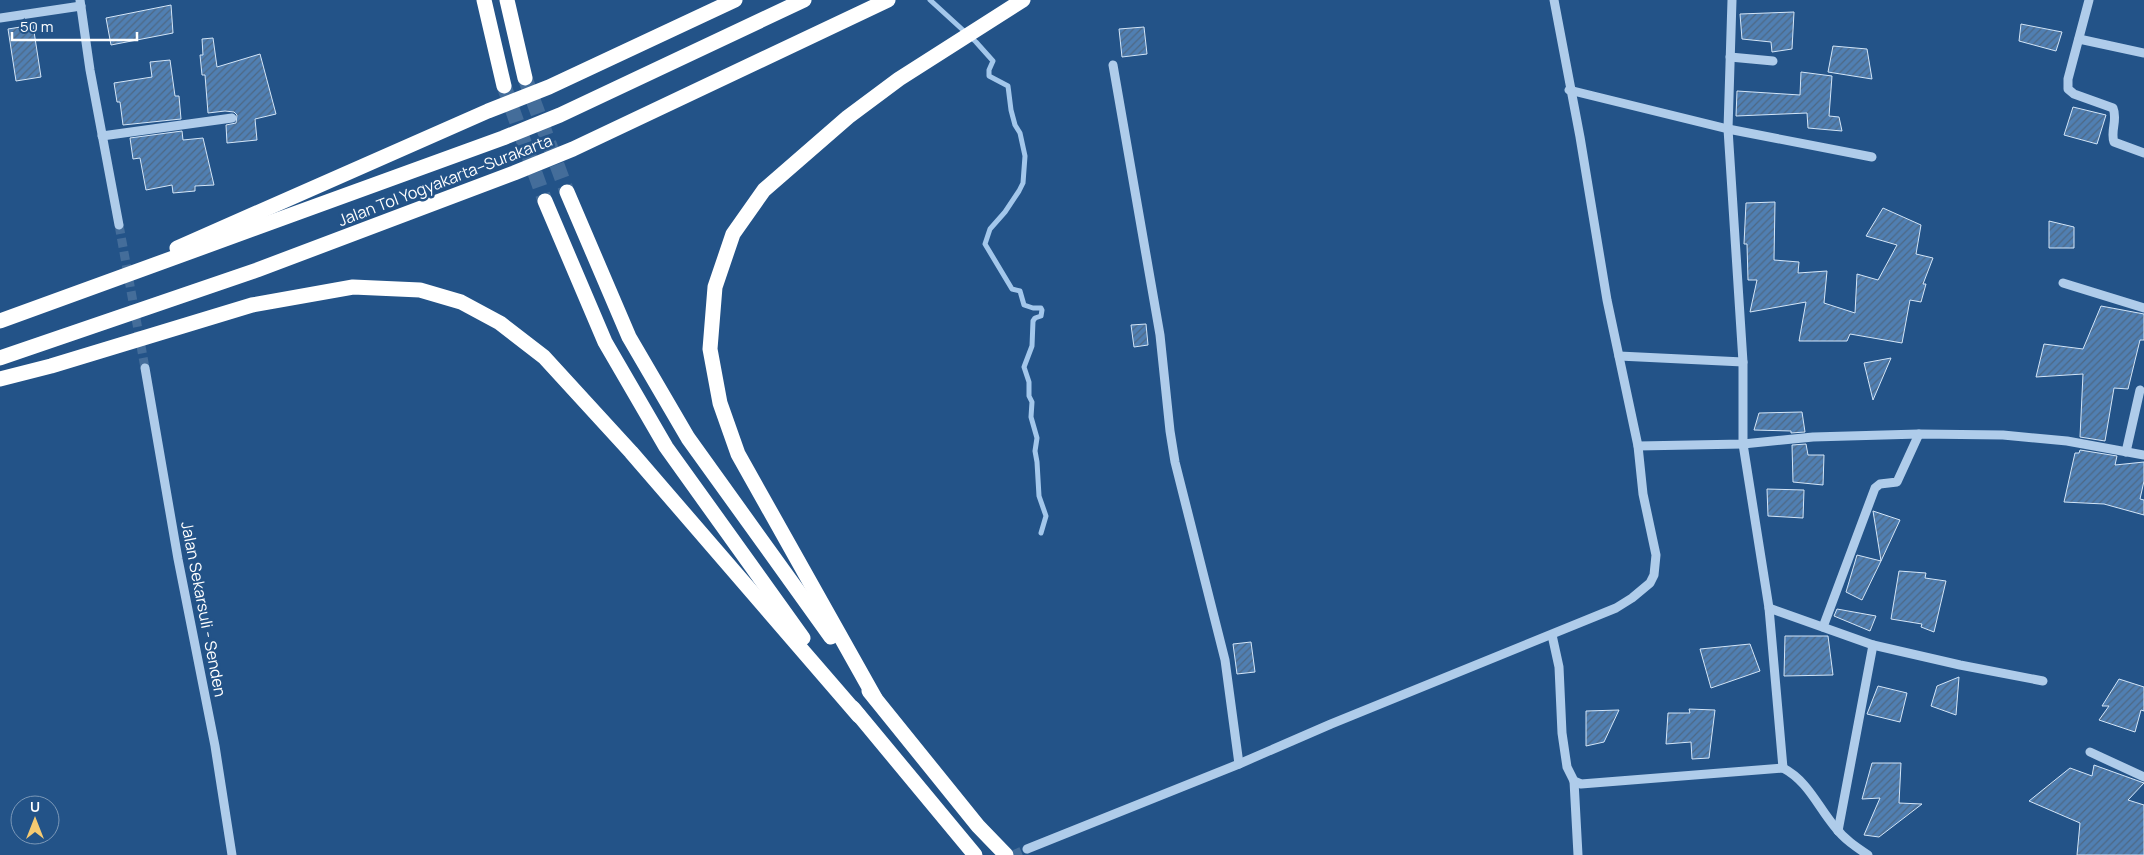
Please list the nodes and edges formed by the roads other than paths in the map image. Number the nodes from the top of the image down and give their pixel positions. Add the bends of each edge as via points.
1 (484, 0) edge
2 (506, 0) edge
3 (735, 0) edge
4 (804, 0) edge
5 (888, 0) edge
6 (1023, 0) edge
7 (1554, 0) edge
8 (1732, 0) edge
9 (2089, 0) edge
10 (80, 3) edge
11 (0, 18) edge
12 (2079, 39) junction
13 (2144, 53) edge
14 (1730, 57) junction
15 (1773, 61) dead end
16 (1113, 65) dead end
17 (525, 78) tunnel mouth
18 (504, 86) tunnel mouth
19 (1569, 90) junction
20 (232, 118) dead end
21 (1728, 129) junction
22 (102, 136) junction
23 (2144, 153) edge
24 (1872, 157) dead end
25 (567, 192) tunnel mouth
26 (545, 201) tunnel mouth
27 (119, 225) tunnel mouth
28 (2063, 282) dead end
29 (42, 306) junction
30 (2144, 308) edge
31 (0, 321) edge
32 (1619, 356) junction
33 (0, 358) edge
34 (1743, 362) junction
35 (145, 368) tunnel mouth
36 (0, 378) edge
37 (2140, 390) dead end
38 (1920, 434) junction
39 (1743, 444) junction
40 (1638, 446) junction
41 (2126, 452) junction
42 (2144, 455) edge
43 (1768, 608) junction
44 (1823, 627) junction
45 (1552, 634) junction
46 (1873, 644) junction
47 (2043, 681) dead end
48 (875, 698) junction
49 (859, 716) junction
50 (2090, 752) dead end
51 (1239, 764) junction
52 (1783, 768) junction
53 (2144, 777) edge
54 (1574, 781) junction
55 (1838, 831) junction
56 (1027, 849) tunnel mouth
57 (232, 855) edge
58 (975, 855) edge
59 (1006, 855) edge
60 (1578, 855) edge
61 (1868, 855) edge

1 - 18 highway
2 - 17 highway
3 - 29 highway via 549,87
4 - 29 highway, Jalan Tol Yogyakarta–Surakarta via 544,122
5 - 33 highway, Jalan Tol Yogyakarta–Surakarta via 514,174 257,270
6 - 48 highway via 899,79 848,117 764,190 732,234 716,287 710,349 720,403 738,454
7 - 19 street
8 - 14 street
9 - 12 street
10 - 11 street
10 - 22 street
12 - 13 street
12 - 23 street via 2068,89 2113,108 2114,142
14 - 15 street
14 - 21 street
16 - 51 street via 1160,335 1170,431 1225,660
19 - 21 street
19 - 32 street
20 - 22 street
21 - 24 street
21 - 34 street
22 - 27 street
25 - 48 highway via 629,337 688,438
26 - 49 highway via 605,342 666,447
28 - 30 street
29 - 31 highway, Jalan Tol Yogyakarta–Surakarta
32 - 34 street
32 - 40 street
34 - 39 street
35 - 57 street, Jalan Sekarsuli - Senden
36 - 49 highway via 252,305 353,287 420,290 461,302 500,323 544,357 631,452
37 - 41 street
38 - 39 street via 1813,437
38 - 41 street via 2028,436
38 - 44 street via 1897,482 1880,484 1875,488
39 - 40 street
39 - 43 street
40 - 45 street via 1643,494 1656,555 1654,575 1650,583 1616,608
41 - 42 street
43 - 44 street
43 - 52 street
44 - 46 street
45 - 51 street
45 - 54 street via 1560,673 1565,758
46 - 47 street
46 - 55 street
48 - 59 highway via 978,826
49 - 58 highway
50 - 53 street
51 - 56 street
52 - 54 street via 1581,784
52 - 55 street via 1806,787
54 - 60 street
55 - 61 street

